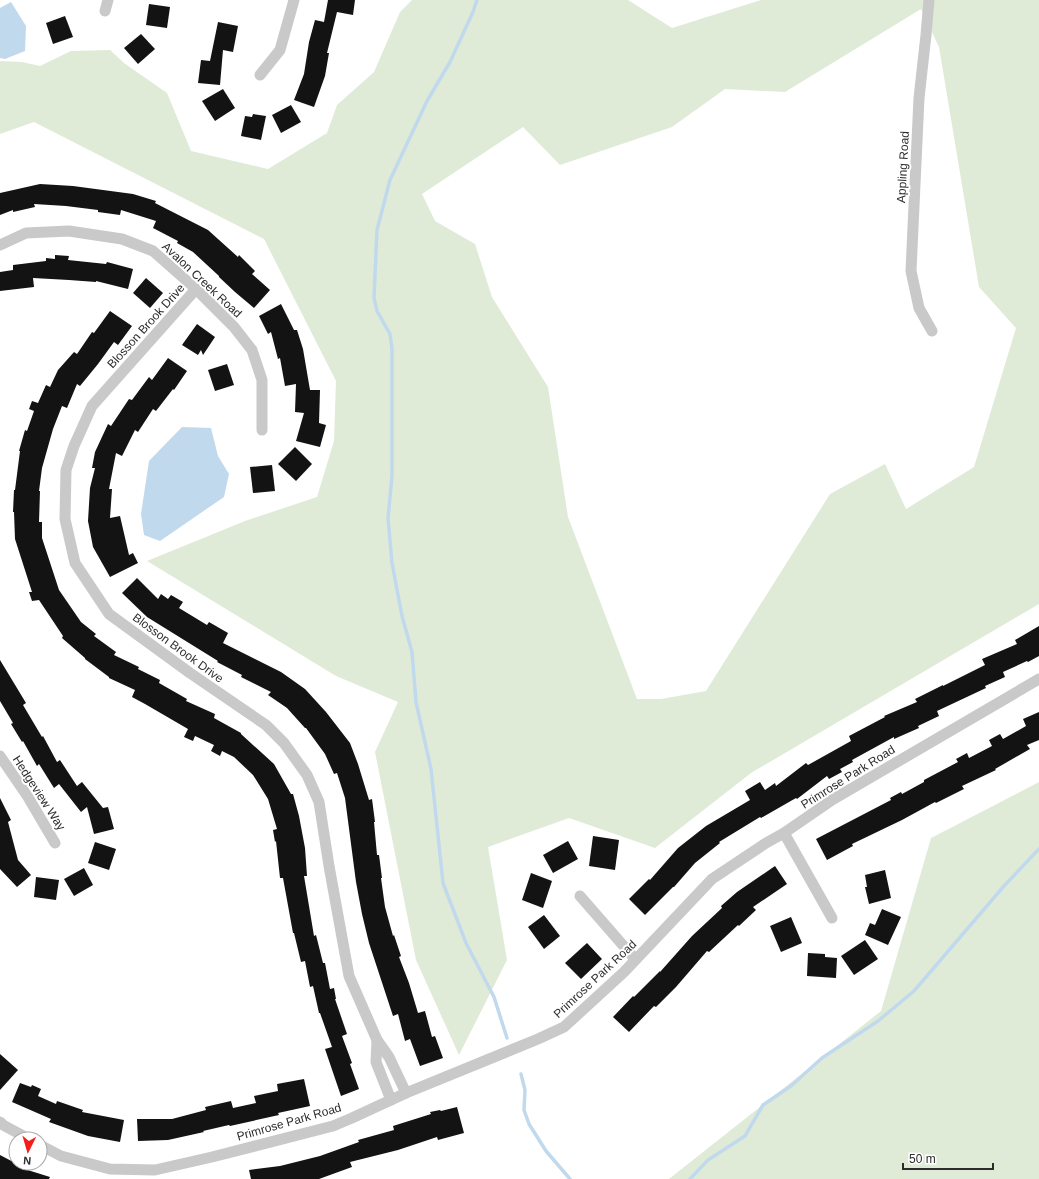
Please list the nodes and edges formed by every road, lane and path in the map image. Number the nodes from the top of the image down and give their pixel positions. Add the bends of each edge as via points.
1 (294, 0) edge
2 (929, 0) edge
3 (260, 75) dead end
4 (0, 245) edge
5 (196, 289) junction
6 (932, 332) dead end
7 (262, 430) dead end
8 (1039, 679) edge
9 (0, 756) edge
10 (784, 833) junction
11 (55, 843) dead end
12 (580, 896) dead end
13 (832, 918) dead end
14 (636, 959) junction
15 (377, 1040) junction
16 (406, 1093) junction
17 (391, 1100) junction
18 (0, 1122) edge
19 (14, 1131) edge
20 (48, 1149) edge

1 - 3 street via 280,50
2 - 6 street, Appling Road via 919,98 911,272 920,308
4 - 5 street, Avalon Creek Road via 26,233 68,231 122,239 153,250
5 - 7 street, Avalon Creek Road via 234,327 252,350 262,380
5 - 15 street, Blosson Brook Drive via 92,406 74,446 66,470 65,519 75,563 109,614 266,726 284,743 307,775 319,802 349,976
8 - 10 street, Primrose Park Road via 832,800
9 - 11 street, Hedgeview Way
10 - 13 street
10 - 14 street, Primrose Park Road via 712,879
12 - 14 street
14 - 16 street, Primrose Park Road via 564,1027
15 - 16 street, Blosson Brook Drive via 389,1057
15 - 17 street, Blosson Brook Drive via 376,1062
16 - 17 street, Primrose Park Road
17 - 20 street, Primrose Park Road via 333,1126 155,1170 110,1169 61,1156
18 - 19 street

